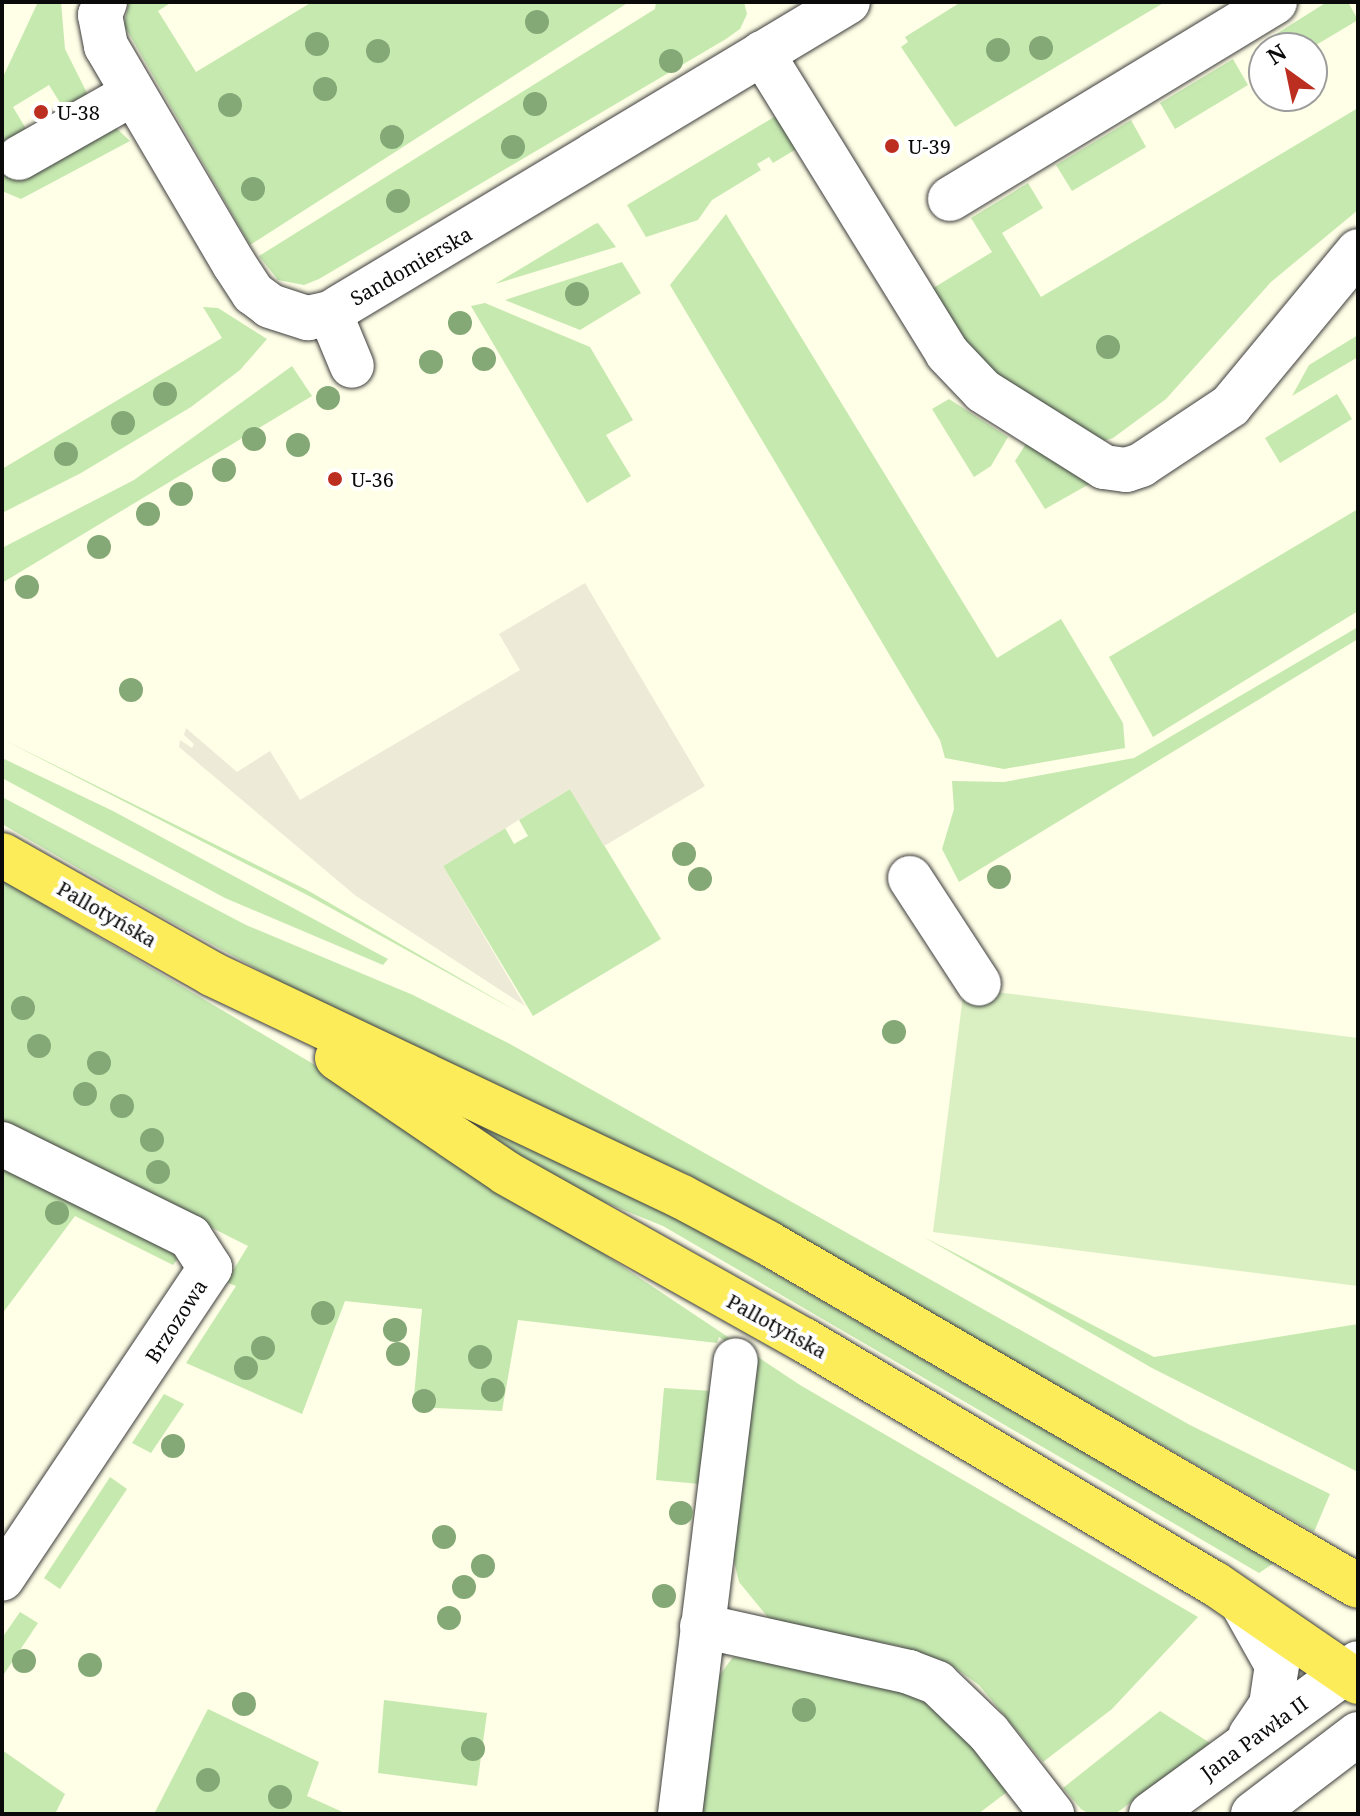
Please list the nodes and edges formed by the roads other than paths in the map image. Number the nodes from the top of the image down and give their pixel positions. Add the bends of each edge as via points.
1 (105, 2) edge
2 (1275, 2) edge
3 (837, 5) edge
4 (762, 53) junction
5 (132, 94) junction
6 (19, 158) dead end
7 (950, 199) dead end
8 (1358, 251) edge
9 (330, 313) junction
10 (352, 366) dead end
11 (2, 855) edge
12 (910, 878) dead end
13 (212, 974) junction
14 (979, 984) dead end
15 (2, 1144) edge
16 (736, 1360) dead end
17 (2, 1579) edge
18 (1358, 1586) edge
19 (1242, 1603) junction
20 (702, 1626) junction
21 (1354, 1673) edge
22 (1358, 1734) edge
23 (1240, 1748) junction
24 (680, 1814) edge
25 (1052, 1814) edge
26 (1151, 1814) edge
27 (1253, 1814) edge

1 - 5 street, Sandomierska via 101,29
2 - 7 street
3 - 4 street, Sandomierska
4 - 8 street via 947,353 983,391 1104,467 1126,470 1141,465 1230,406
4 - 9 street, Sandomierska
5 - 6 street
5 - 9 street, Sandomierska via 253,293 289,315
9 - 10 street
11 - 13 main road, Pallotyńska
12 - 14 street
13 - 18 main road, Pallotyńska via 756,1236
13 - 19 main road, Pallotyńska via 506,1173 804,1340
15 - 17 street, Brzozowa via 190,1237 210,1268
16 - 20 street
19 - 21 main road, Pallotyńska
19 - 23 street via 1267,1639 1277,1665 1271,1705
20 - 24 street
20 - 25 street via 909,1672 937,1683 989,1733
21 - 23 street, Jana Pawła II
22 - 27 street
23 - 26 street, Jana Pawła II

